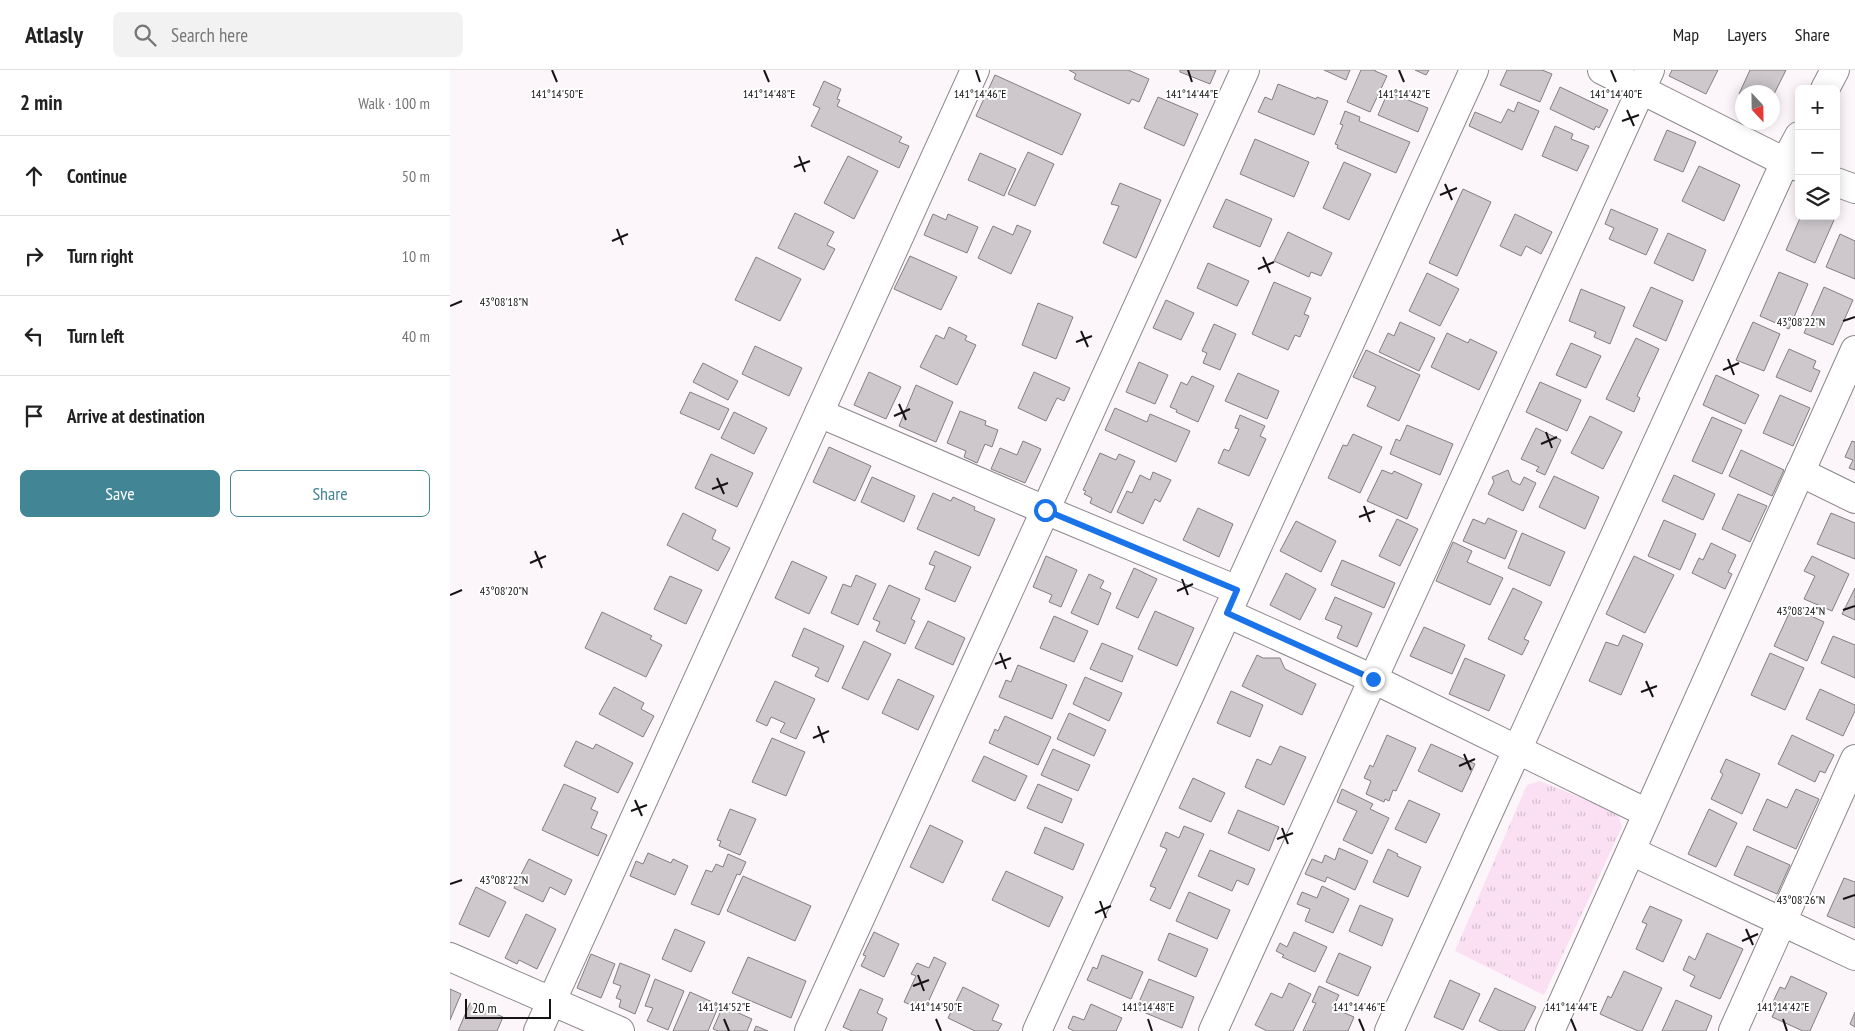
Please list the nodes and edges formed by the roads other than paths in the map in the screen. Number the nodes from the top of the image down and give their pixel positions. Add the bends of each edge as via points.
1 (975, 70) edge
2 (1245, 70) edge
3 (1474, 70) edge
4 (1602, 70) edge
5 (1835, 70) edge
6 (1645, 80) edge
7 (1827, 85) edge
8 (1792, 164) edge
9 (1840, 183) edge
10 (1855, 189) edge
11 (1855, 350) edge
12 (819, 413) junction
13 (1800, 472) junction
14 (1855, 498) edge
15 (1045, 510) junction
16 (1232, 602) junction
17 (1373, 679) junction
18 (1517, 748) junction
19 (1855, 759) edge
20 (1647, 813) junction
21 (1630, 851) junction
22 (1782, 923) junction
23 (1855, 956) edge
24 (450, 957) edge
25 (552, 1001) junction
26 (538, 1031) edge
27 (620, 1031) edge
28 (809, 1031) edge
29 (1037, 1031) edge
30 (1213, 1031) edge
31 (1389, 1031) edge
32 (1550, 1031) edge
33 (1733, 1031) edge

1 - 12 street
2 - 15 street
3 - 16 street
4 - 6 street
5 - 7 street
6 - 8 street
6 - 17 street
8 - 18 street
9 - 10 street
11 - 13 street
12 - 15 street
12 - 25 street
13 - 14 street
13 - 20 street
15 - 16 street
15 - 28 street
16 - 17 street
16 - 29 street
17 - 18 street
17 - 30 street
18 - 20 street
18 - 31 street
19 - 22 street
20 - 21 street
21 - 22 street
21 - 32 street
22 - 23 street
22 - 33 street
24 - 25 street
25 - 26 street
25 - 27 street

